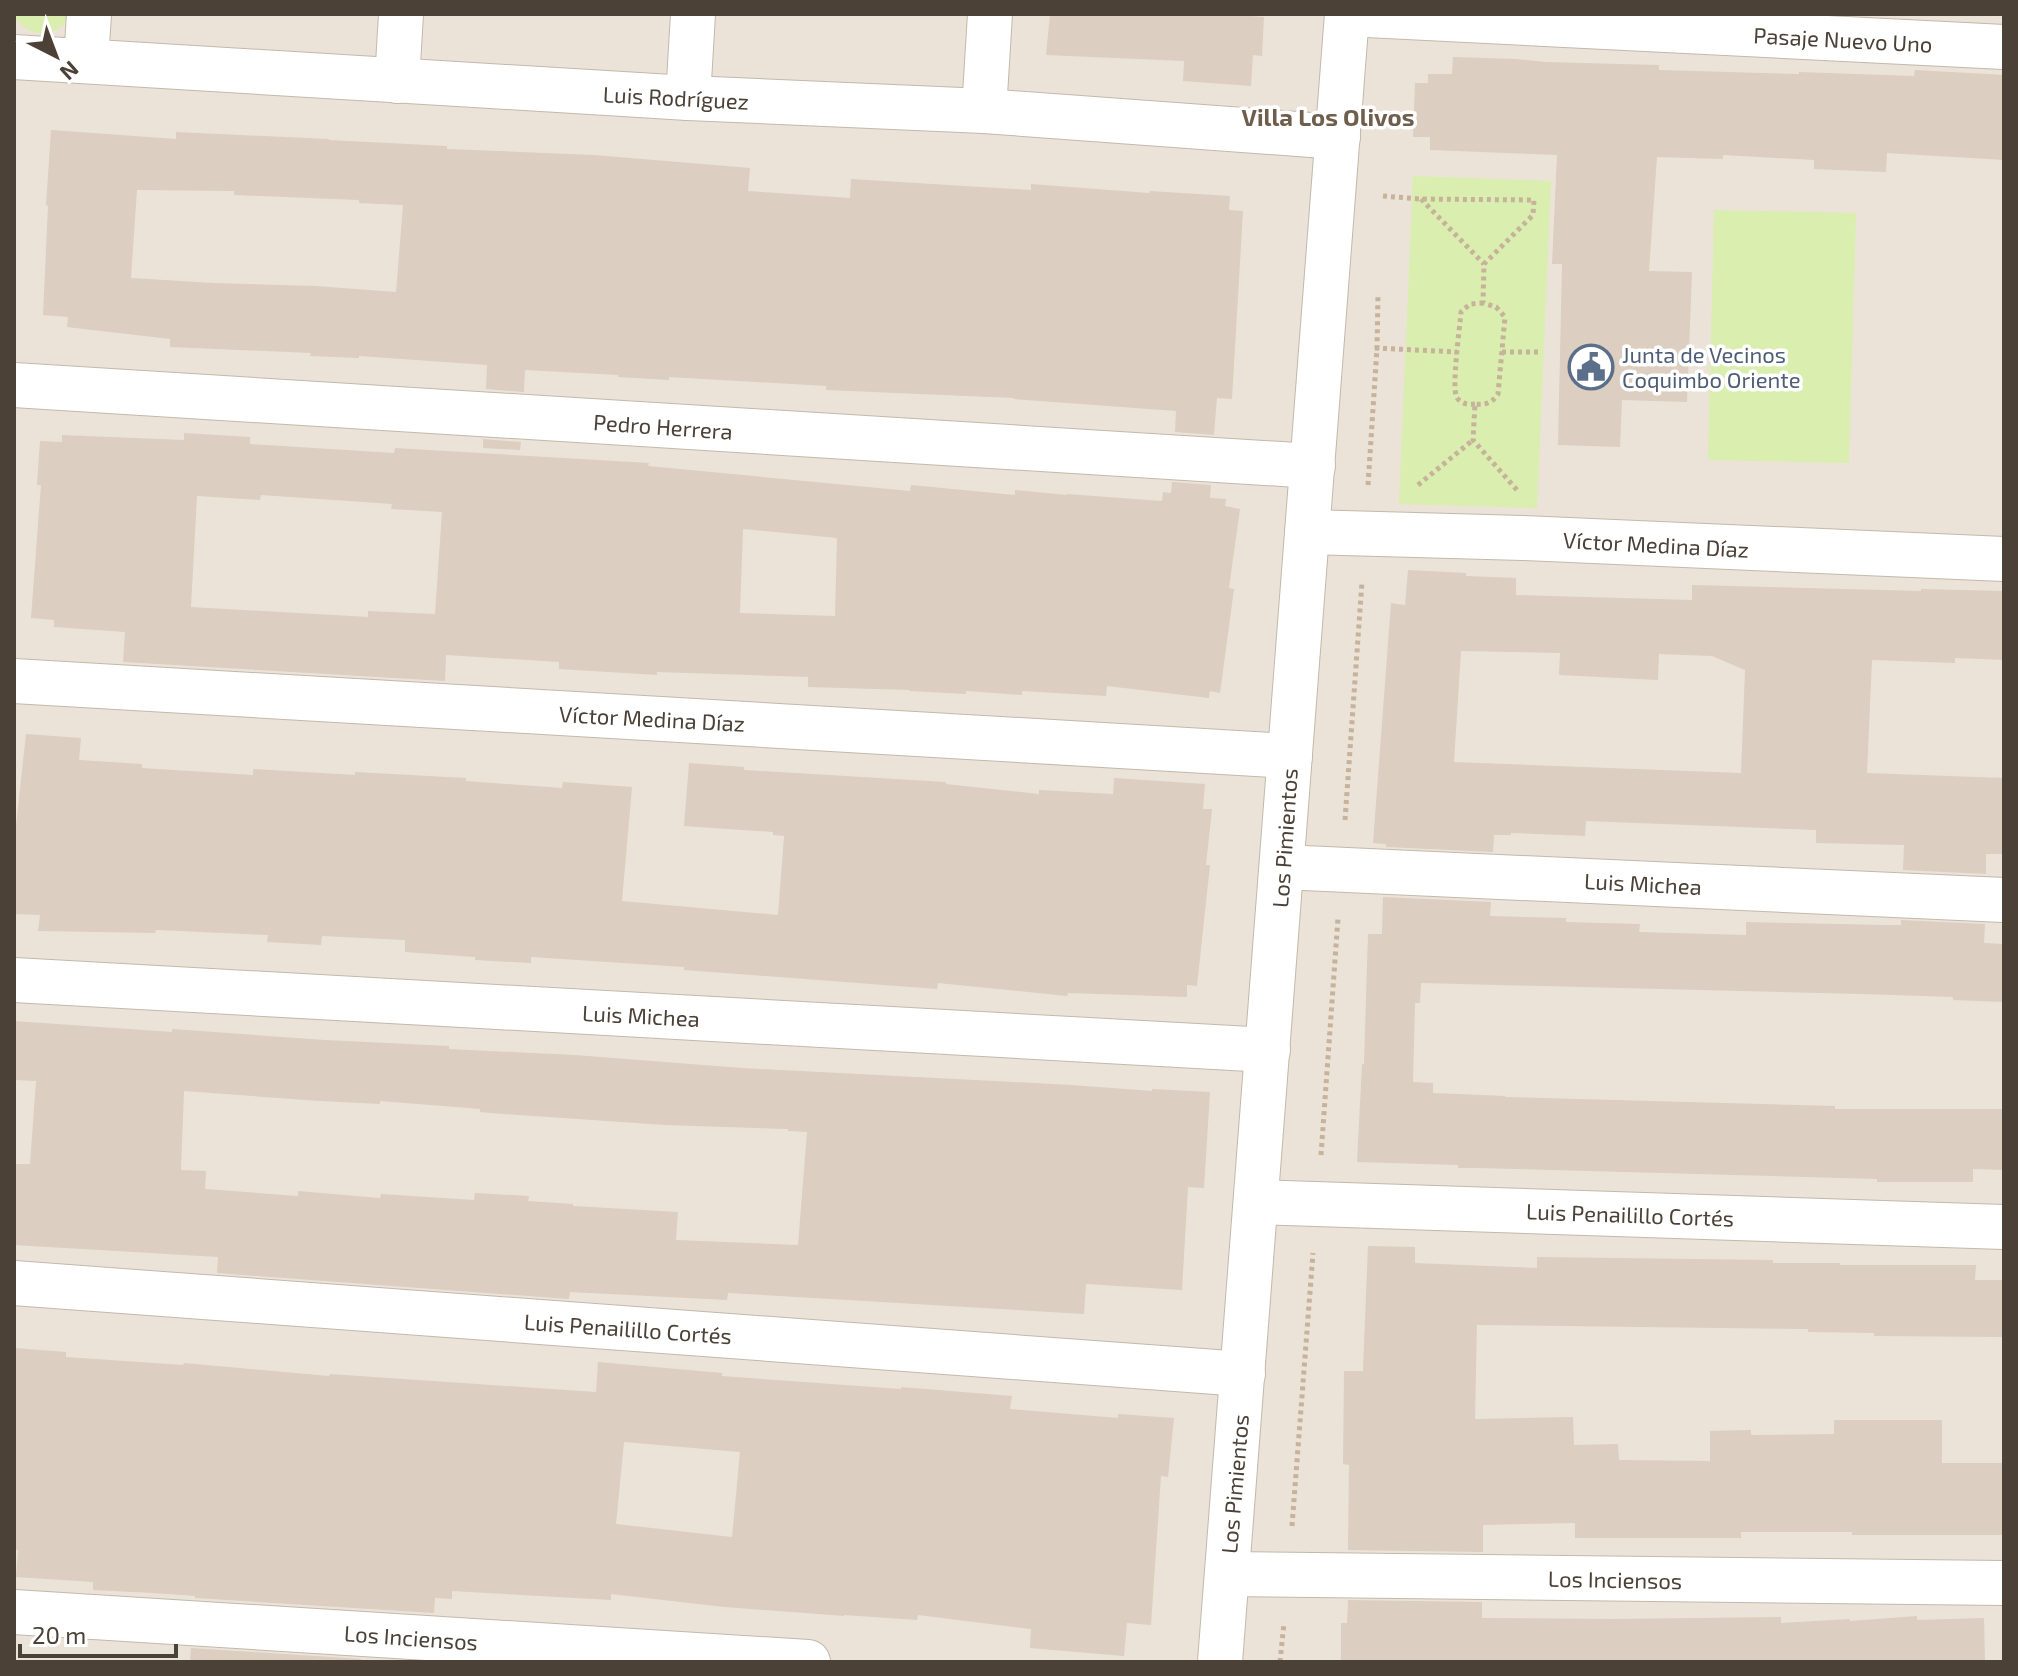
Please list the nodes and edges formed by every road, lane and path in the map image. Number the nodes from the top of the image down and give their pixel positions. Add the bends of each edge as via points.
1 (89, 14) edge
2 (401, 14) edge
3 (693, 14) edge
4 (990, 14) edge
5 (1347, 14) edge
6 (2004, 47) edge
7 (14, 57) edge
8 (86, 61) junction
9 (397, 81) junction
10 (688, 98) junction
11 (984, 111) junction
12 (1338, 137) junction
13 (1334, 193) junction
14 (1420, 199) junction
15 (1484, 264) junction
16 (1483, 303) junction
17 (1321, 345) junction
18 (1457, 352) junction
19 (1502, 352) junction
20 (1540, 352) dead end
21 (14, 385) edge
22 (1475, 404) junction
23 (1313, 466) junction
24 (1307, 532) junction
25 (1523, 538) junction
26 (2004, 559) edge
27 (14, 681) edge
28 (1290, 756) junction
29 (1282, 867) junction
30 (2004, 900) edge
31 (14, 980) edge
32 (1268, 1050) junction
33 (1256, 1202) junction
34 (2004, 1227) edge
35 (14, 1283) edge
36 (1243, 1374) junction
37 (1227, 1574) junction
38 (2004, 1583) edge
39 (14, 1612) edge
40 (808, 1662) edge
41 (1220, 1662) edge

1 - 8 street
2 - 9 street
3 - 10 street
4 - 11 street
5 - 6 street, Pasaje Nuevo Uno
5 - 12 street, Los Pimientos
7 - 8 street, Luis Rodríguez
8 - 9 street, Luis Rodríguez
9 - 10 street, Luis Rodríguez
10 - 11 street, Luis Rodríguez
11 - 12 street, Luis Rodríguez
12 - 13 street, Los Pimientos
13 - 14 path
13 - 17 street, Los Pimientos
14 - 15 path
14 - 15 path via 1534,200 1533,215
15 - 16 path
16 - 18 path via 1461,312
16 - 19 path via 1505,317
17 - 18 path
17 - 23 street, Los Pimientos
18 - 22 path via 1457,398
19 - 20 path
19 - 22 path via 1498,394 1491,402
21 - 23 street, Pedro Herrera
22 - 25 path via 1473,440 1526,500
23 - 24 street, Los Pimientos
24 - 25 street, Víctor Medina Díaz
24 - 28 street, Los Pimientos
25 - 26 street, Víctor Medina Díaz
27 - 28 street, Víctor Medina Díaz
28 - 29 street, Los Pimientos
29 - 30 street, Luis Michea
29 - 32 street, Los Pimientos
31 - 32 street, Luis Michea
32 - 33 street, Los Pimientos
33 - 34 street, Luis Penailillo Cortés
33 - 36 street, Los Pimientos
35 - 36 street, Luis Penailillo Cortés
36 - 37 street, Los Pimientos
37 - 38 street, Los Inciensos
37 - 41 street, Los Pimientos
39 - 40 street, Los Inciensos

